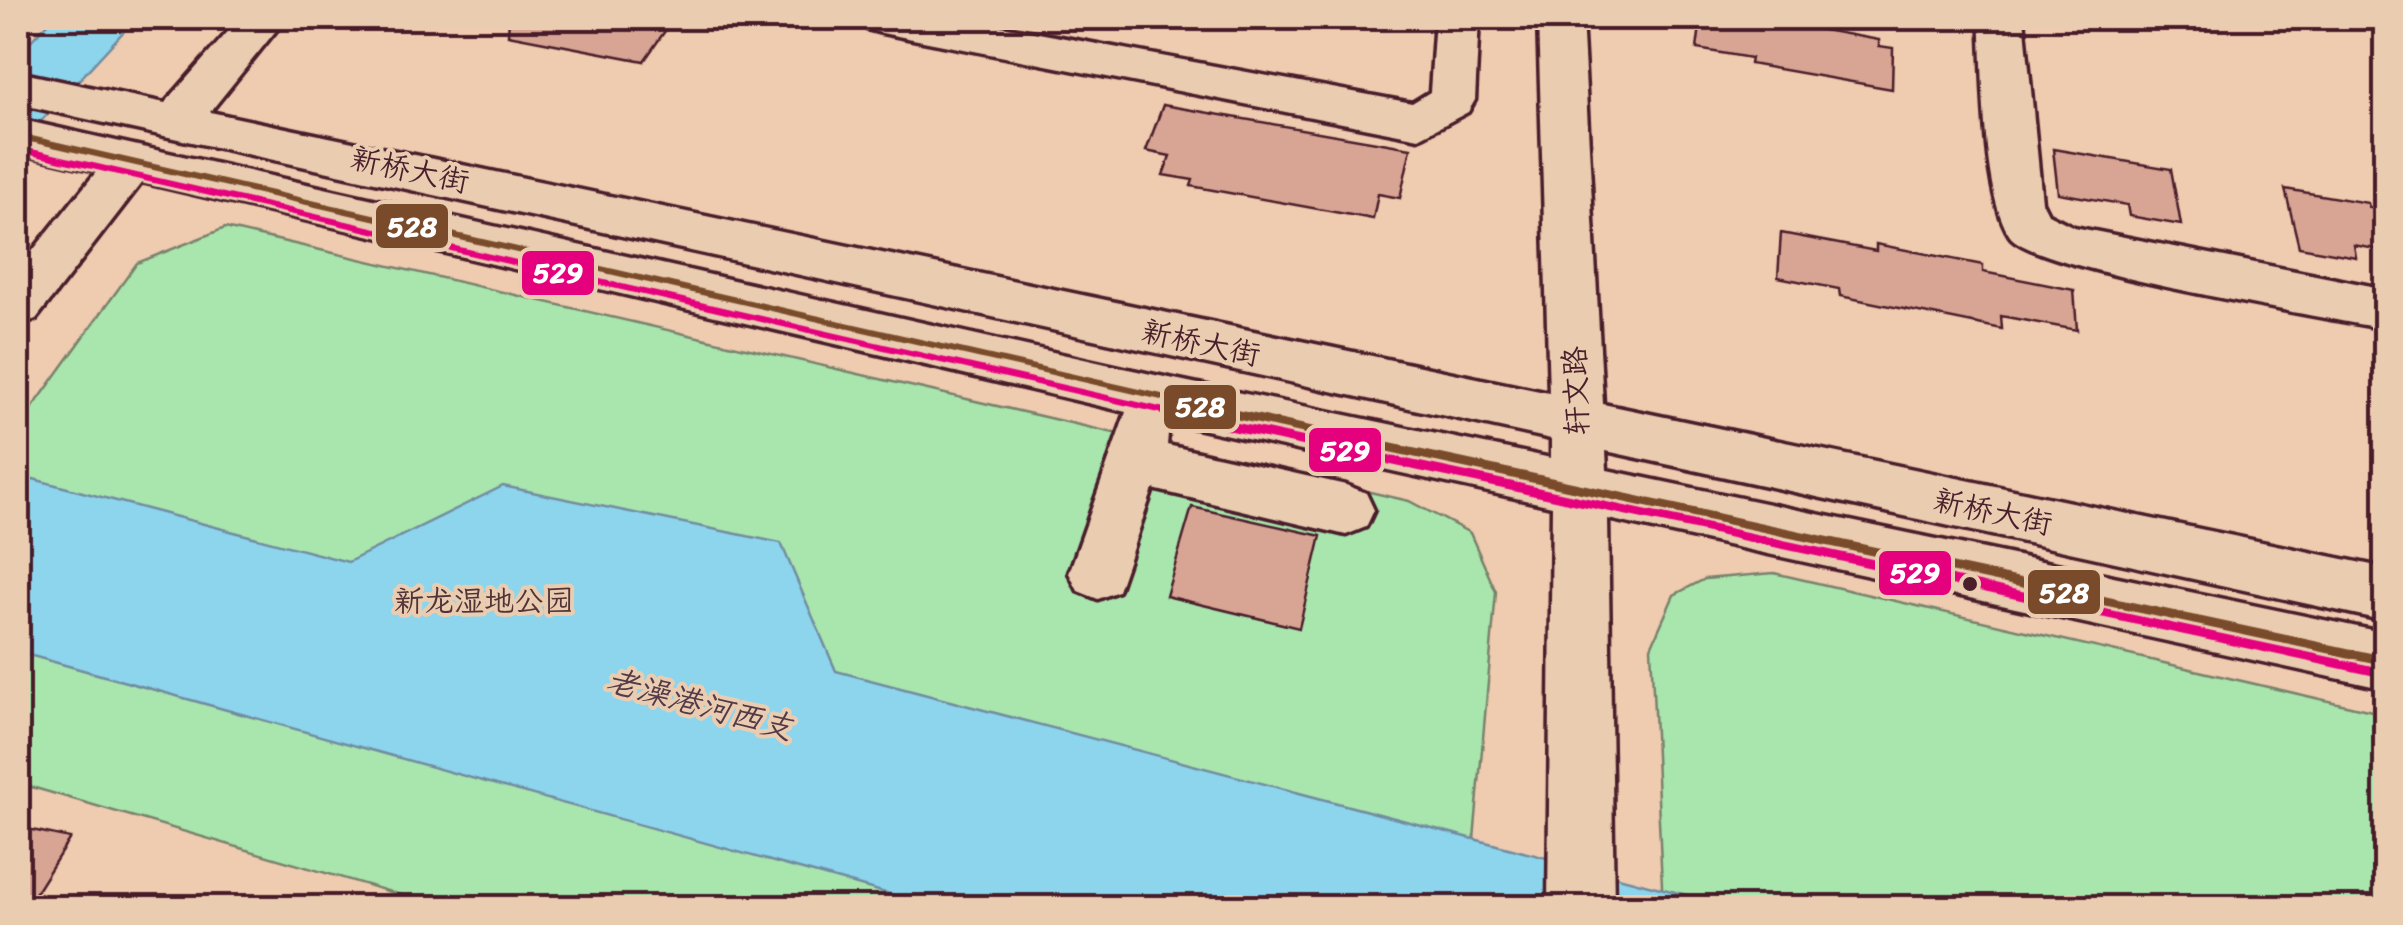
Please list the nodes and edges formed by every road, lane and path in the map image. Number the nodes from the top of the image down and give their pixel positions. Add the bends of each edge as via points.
1 (264, 18) edge
2 (882, 18) edge
3 (1457, 18) edge
4 (1560, 18) edge
5 (2002, 18) edge
6 (35, 91) edge
7 (178, 119) junction
8 (18, 136) edge
9 (131, 162) junction
10 (18, 305) edge
11 (2386, 309) edge
12 (1155, 398) junction
13 (1578, 425) junction
14 (1134, 461) junction
15 (1580, 491) junction
16 (1346, 510) dead end
17 (1098, 572) dead end
18 (2386, 595) edge
19 (2386, 661) edge
20 (1581, 908) edge

1 - 7 street
2 - 3 street via 1419,120 1452,100
4 - 13 street, 轩文路
5 - 11 street via 2018,202 2030,226 2064,244
6 - 7 street, 新桥大街
7 - 13 street, 新桥大街
8 - 9 street, 新桥大街
9 - 10 street
9 - 12 street, 新桥大街
12 - 14 street
12 - 15 street, 新桥大街
13 - 15 street, 轩文路
13 - 18 street, 新桥大街
14 - 16 street
14 - 17 street
15 - 19 street, 新桥大街
15 - 20 street, 轩文路

